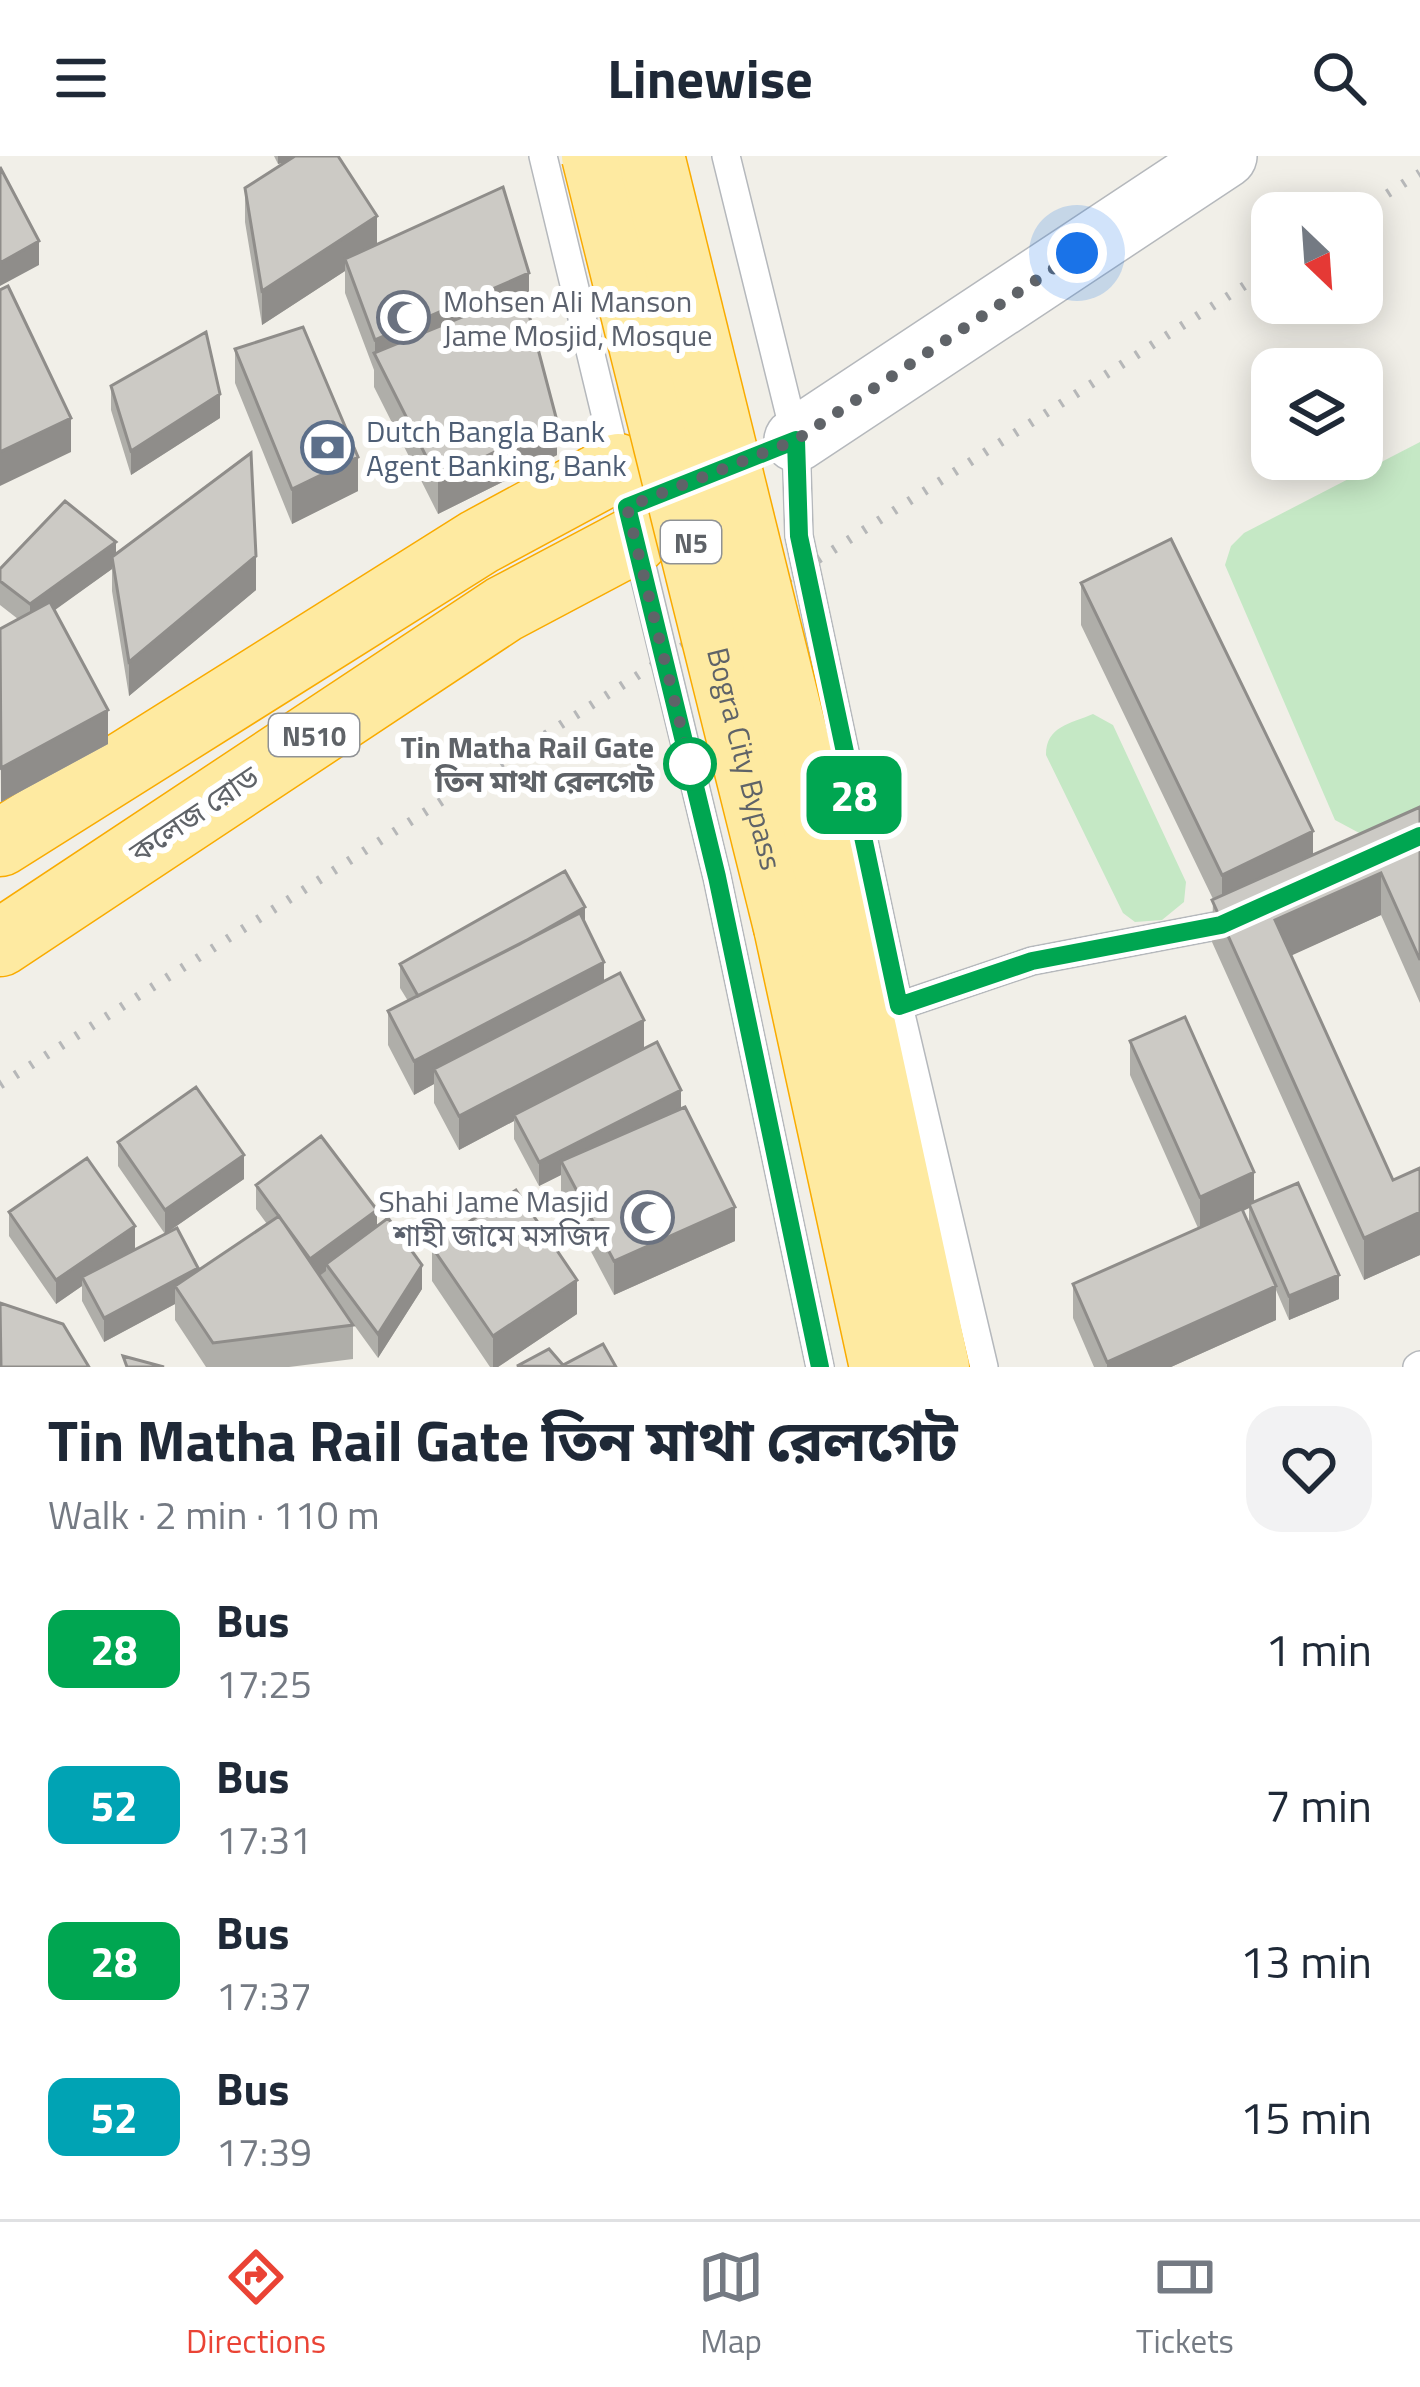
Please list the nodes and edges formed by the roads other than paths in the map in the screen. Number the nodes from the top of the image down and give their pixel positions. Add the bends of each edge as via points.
1 (543, 156) edge
2 (596, 156) edge
3 (652, 156) edge
4 (726, 156) edge
5 (1225, 156) edge
6 (775, 448) junction
7 (627, 504) junction
8 (0, 843) edge
9 (1281, 898) edge
10 (0, 943) edge
11 (899, 1006) junction
12 (820, 1367) edge
13 (883, 1367) edge
14 (935, 1367) edge
15 (984, 1367) edge

1 - 7 lane
2 - 13 highway, Bogra City Bypass / N5, bridge via 788,927
3 - 14 highway, Bogra City Bypass / N5, bridge via 837,909
4 - 6 lane
5 - 6 street
6 - 7 lane
6 - 11 lane
7 - 8 highway, N510 via 479,542
7 - 10 highway, কলেজ রোড / N510 via 504,609
7 - 12 lane via 717,877
9 - 11 lane via 1221,925 1032,961
11 - 15 lane

